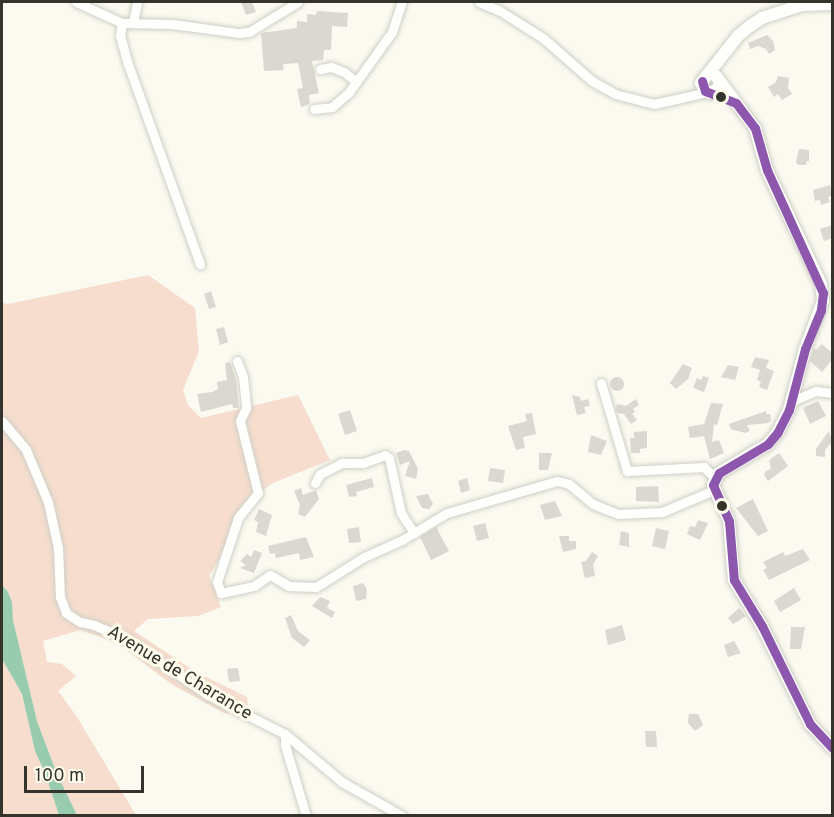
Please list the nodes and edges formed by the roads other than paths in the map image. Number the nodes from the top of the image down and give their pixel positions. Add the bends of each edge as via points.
1 (75, 2) edge
2 (137, 2) edge
3 (298, 2) edge
4 (402, 2) edge
5 (479, 2) edge
6 (832, 4) edge
7 (285, 5) edge
8 (122, 23) junction
9 (133, 23) junction
10 (320, 69) dead end
11 (357, 82) junction
12 (712, 85) junction
13 (314, 109) dead end
14 (200, 264) dead end
15 (237, 361) dead end
16 (601, 383) dead end
17 (832, 393) edge
18 (792, 401) junction
19 (2, 421) edge
20 (315, 483) dead end
21 (714, 484) junction
22 (414, 534) junction
23 (285, 734) junction
24 (832, 748) edge
25 (306, 816) edge
26 (402, 816) edge

1 - 8 street
2 - 9 street
3 - 7 street
4 - 11 street via 392,32
5 - 12 street via 543,38 592,81 615,94 654,104
6 - 12 street via 802,5 762,18 738,36 723,55
7 - 9 street via 249,32
8 - 9 street
8 - 14 street via 120,35 128,64
10 - 11 street via 331,67
11 - 13 street via 332,107
12 - 18 street via 736,103 755,128 767,170 823,293
15 - 22 street via 246,408 240,421 258,493 238,518 216,582 221,593 254,586 270,575 289,586 316,587 357,561
16 - 21 street via 627,471 704,467
17 - 18 street via 816,391
18 - 21 street via 774,439
19 - 23 street, Avenue de Charance via 26,450 48,502 58,548 60,597 66,613 125,638 208,695
20 - 22 street via 320,474 342,463 363,463 385,455 389,458 401,513
21 - 22 street via 662,512 618,514 593,504 569,484 557,481 447,513
21 - 24 street via 729,521 734,580 762,626 810,724
23 - 25 street
23 - 26 street, Avenue de Charance via 342,782

